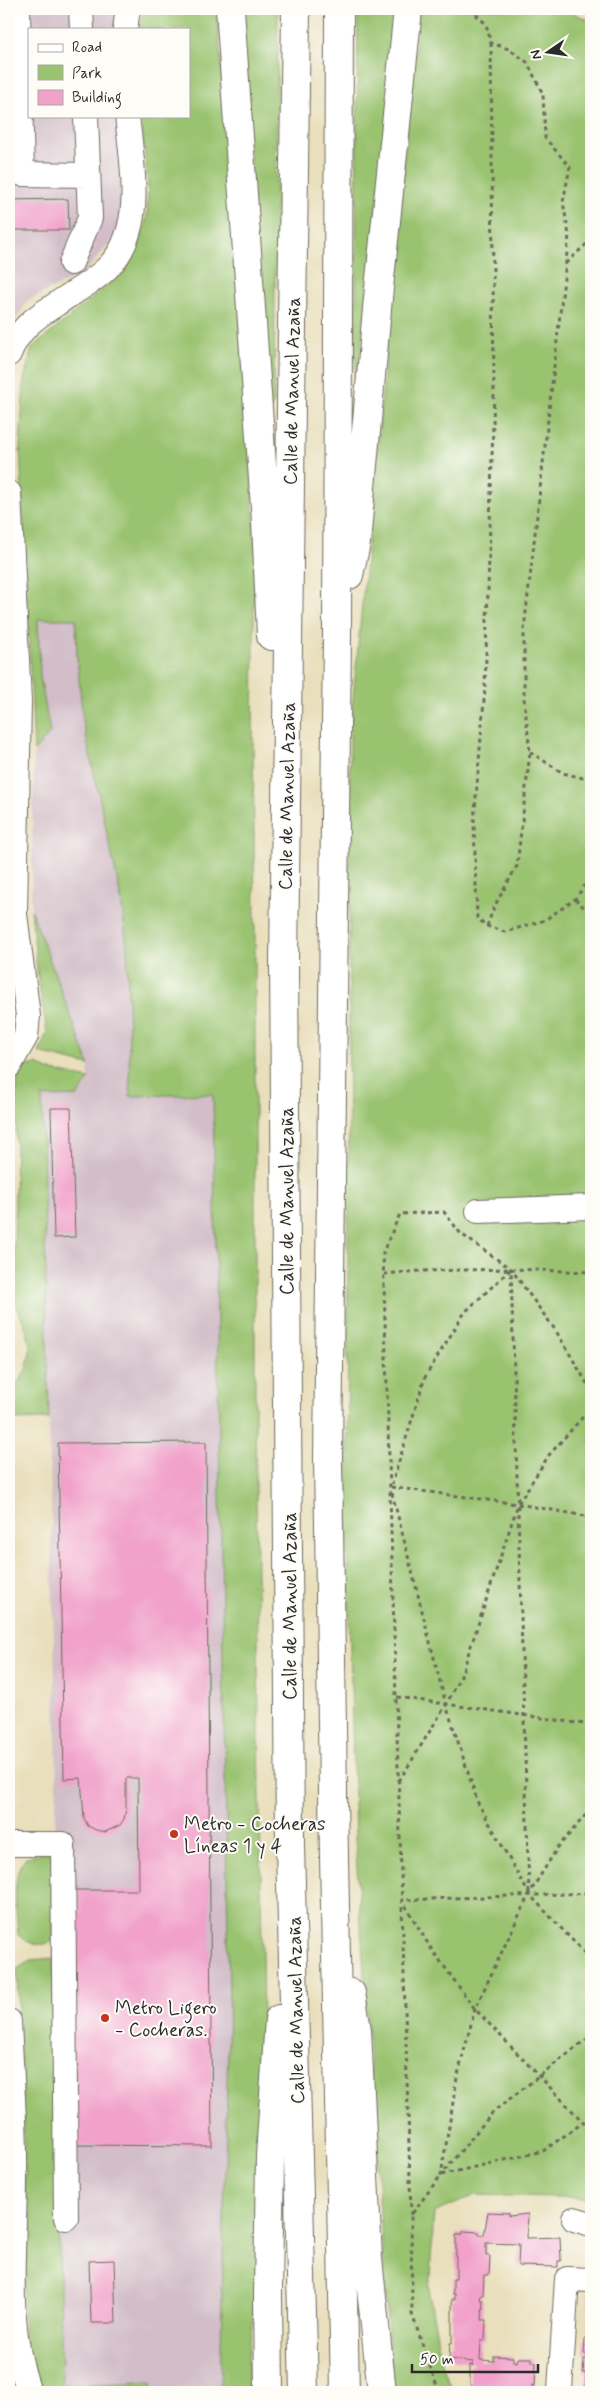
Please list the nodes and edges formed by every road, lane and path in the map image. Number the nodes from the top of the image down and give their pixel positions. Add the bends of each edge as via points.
1 (18, 9) edge
2 (81, 9) edge
3 (128, 9) edge
4 (230, 9) edge
5 (296, 9) edge
6 (339, 9) edge
7 (408, 9) edge
8 (470, 9) edge
9 (82, 28) edge
10 (125, 28) edge
11 (491, 43) junction
12 (86, 118) edge
13 (127, 118) edge
14 (88, 175) junction
15 (591, 240) edge
16 (71, 263) dead end
17 (566, 263) junction
18 (9, 354) edge
19 (9, 493) edge
20 (337, 636) junction
21 (530, 752) junction
22 (591, 780) edge
23 (591, 877) edge
24 (575, 899) junction
25 (591, 914) edge
26 (487, 926) junction
27 (284, 962) junction
28 (9, 1066) edge
29 (591, 1206) edge
30 (478, 1212) dead end
31 (511, 1270) junction
32 (591, 1272) edge
33 (384, 1274) junction
34 (591, 1390) edge
35 (591, 1408) edge
36 (391, 1487) junction
37 (518, 1504) junction
38 (591, 1517) edge
39 (397, 1697) junction
40 (446, 1705) junction
41 (524, 1716) junction
42 (591, 1725) edge
43 (399, 1782) junction
44 (591, 1809) edge
45 (9, 1844) edge
46 (290, 1846) junction
47 (591, 1893) edge
48 (529, 1894) junction
49 (402, 1900) junction
50 (335, 1903) junction
51 (591, 1960) edge
52 (475, 2009) junction
53 (9, 2021) edge
54 (591, 2036) edge
55 (537, 2076) junction
56 (591, 2118) edge
57 (585, 2124) junction
58 (441, 2175) junction
59 (411, 2215) junction
60 (66, 2218) dead end
61 (591, 2280) edge
62 (268, 2294) junction
63 (560, 2390) dead end
64 (29, 2392) edge
65 (260, 2392) edge
66 (269, 2392) edge
67 (304, 2392) edge
68 (345, 2392) edge
69 (382, 2392) edge
70 (439, 2392) edge

1 - 14 street via 22,174
2 - 9 street
3 - 10 street
4 - 27 highway via 266,522
5 - 27 highway, Calle de Manuel Azaña
6 - 20 highway
7 - 20 highway via 356,543
8 - 11 path via 486,24
11 - 17 path via 509,49 527,62 543,94 545,138 570,167 563,202 569,235
11 - 26 path via 494,391 485,688 474,822 477,918
12 - 14 street
13 - 18 street via 133,197 126,242 102,272 20,331
14 - 16 street via 90,218
15 - 17 path
17 - 21 path via 524,630 524,699
19 - 28 street via 19,701 15,914 28,1016 26,1036
20 - 50 highway via 328,1460
21 - 22 path via 563,773
21 - 26 path via 517,866
23 - 24 path
24 - 25 path
24 - 26 path via 545,920 526,926 505,932
27 - 46 highway, Calle de Manuel Azaña
29 - 30 street
31 - 32 path
31 - 33 path
31 - 33 path via 461,1234 444,1212 400,1214 383,1252
31 - 34 path via 556,1331
31 - 36 path via 465,1312 425,1377
31 - 37 path
33 - 36 path
35 - 37 path via 549,1455
36 - 37 path
36 - 39 path
36 - 40 path
37 - 38 path
37 - 40 path via 461,1676
37 - 41 path
39 - 40 path
39 - 43 path
40 - 41 path
40 - 43 path
40 - 48 path via 478,1803
41 - 42 path
41 - 48 path
43 - 49 path
44 - 48 path via 558,1847
45 - 60 street via 63,1844
46 - 62 highway via 270,2156
46 - 67 highway, Calle de Manuel Azaña
47 - 48 path
48 - 49 path
48 - 51 path
48 - 52 path
49 - 52 path via 430,1948
49 - 59 path
50 - 68 highway
50 - 69 highway via 357,2030 368,2259
52 - 55 path
52 - 58 path via 456,2078
53 - 64 street via 15,2174 11,2305 20,2368
54 - 55 path
55 - 57 path
55 - 58 path via 493,2112
56 - 57 path
57 - 58 path via 543,2151
58 - 59 path
59 - 70 path via 412,2314
61 - 63 street via 566,2279
62 - 65 highway
62 - 66 highway

